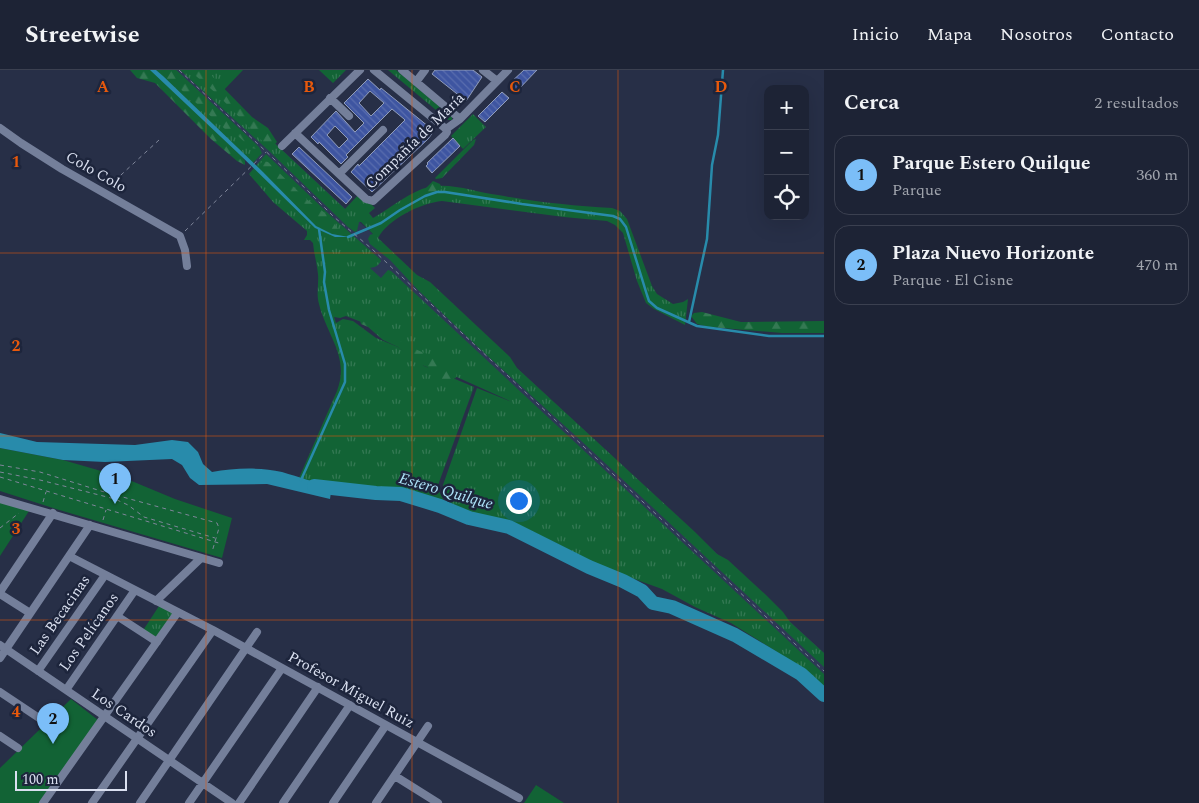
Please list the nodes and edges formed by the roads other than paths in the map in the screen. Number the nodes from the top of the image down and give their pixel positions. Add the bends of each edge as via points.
1 (360, 70) edge
2 (374, 70) edge
3 (402, 70) edge
4 (425, 70) edge
5 (483, 70) edge
6 (508, 70) edge
7 (497, 81) junction
8 (416, 82) junction
9 (330, 98) junction
10 (348, 116) dead end
11 (460, 119) junction
12 (0, 128) edge
13 (446, 129) junction
14 (383, 130) dead end
15 (295, 133) junction
16 (282, 146) dead end
17 (339, 174) junction
18 (187, 266) dead end
19 (0, 498) edge
20 (53, 513) junction
21 (90, 525) junction
22 (69, 556) junction
23 (205, 559) junction
24 (220, 563) dead end
25 (105, 575) junction
26 (135, 590) junction
27 (0, 593) edge
28 (156, 601) junction
29 (178, 612) junction
30 (30, 613) junction
31 (117, 616) junction
32 (213, 630) junction
33 (257, 632) dead end
34 (157, 642) junction
35 (3, 647) edge
36 (247, 648) junction
37 (0, 658) edge
38 (282, 668) junction
39 (38, 671) junction
40 (318, 687) junction
41 (66, 690) junction
42 (0, 692) edge
43 (350, 705) junction
44 (105, 717) junction
45 (45, 722) dead end
46 (386, 725) junction
47 (428, 726) dead end
48 (0, 736) edge
49 (137, 738) junction
50 (418, 742) junction
51 (18, 748) dead end
52 (170, 760) junction
53 (394, 776) junction
54 (203, 783) junction
55 (519, 798) dead end
56 (433, 802) edge
57 (43, 803) edge
58 (92, 803) edge
59 (140, 803) edge
60 (189, 803) edge
61 (232, 803) edge
62 (239, 803) edge
63 (283, 803) edge
64 (333, 803) edge
65 (376, 803) edge

1 - 9 street
2 - 13 street
3 - 8 street
4 - 8 street
5 - 7 street
6 - 7 street, Compañía de María
7 - 11 street, Compañía de María
8 - 11 street
9 - 10 street
9 - 15 street
11 - 13 street, Compañía de María
12 - 18 street, Colo Colo via 180,236
13 - 17 street, Compañía de María via 445,135 375,201 366,199
14 - 17 street
15 - 16 street
15 - 17 street, Compañía de María
19 - 20 street
20 - 21 street
20 - 27 street
21 - 22 street
21 - 23 street
22 - 25 street, Profesor Miguel Ruiz
22 - 30 street
23 - 24 street
23 - 28 street
25 - 26 street, Profesor Miguel Ruiz
25 - 39 street, Las Becacinas
26 - 28 street, Profesor Miguel Ruiz
26 - 31 street, Los Pelícanos
27 - 30 street
28 - 29 street, Profesor Miguel Ruiz
29 - 32 street, Profesor Miguel Ruiz
29 - 34 street
30 - 35 street
31 - 34 street
31 - 41 street, Los Pelícanos
32 - 36 street, Profesor Miguel Ruiz
32 - 49 street
33 - 36 street
34 - 44 street
35 - 37 street
35 - 39 street, Los Cardos
36 - 38 street, Profesor Miguel Ruiz
36 - 52 street
38 - 40 street, Profesor Miguel Ruiz
38 - 54 street
39 - 41 street, Los Cardos
40 - 43 street, Profesor Miguel Ruiz
40 - 62 street
41 - 44 street, Los Cardos
42 - 45 street
43 - 46 street, Profesor Miguel Ruiz
43 - 63 street
44 - 49 street, Los Cardos
44 - 57 street
46 - 50 street, Profesor Miguel Ruiz
46 - 64 street
47 - 50 street
48 - 51 street
49 - 52 street, Los Cardos
49 - 58 street
50 - 53 street
50 - 55 street, Profesor Miguel Ruiz
52 - 54 street, Los Cardos
52 - 59 street
53 - 56 street
53 - 65 street
54 - 60 street
54 - 61 street, Los Cardos

